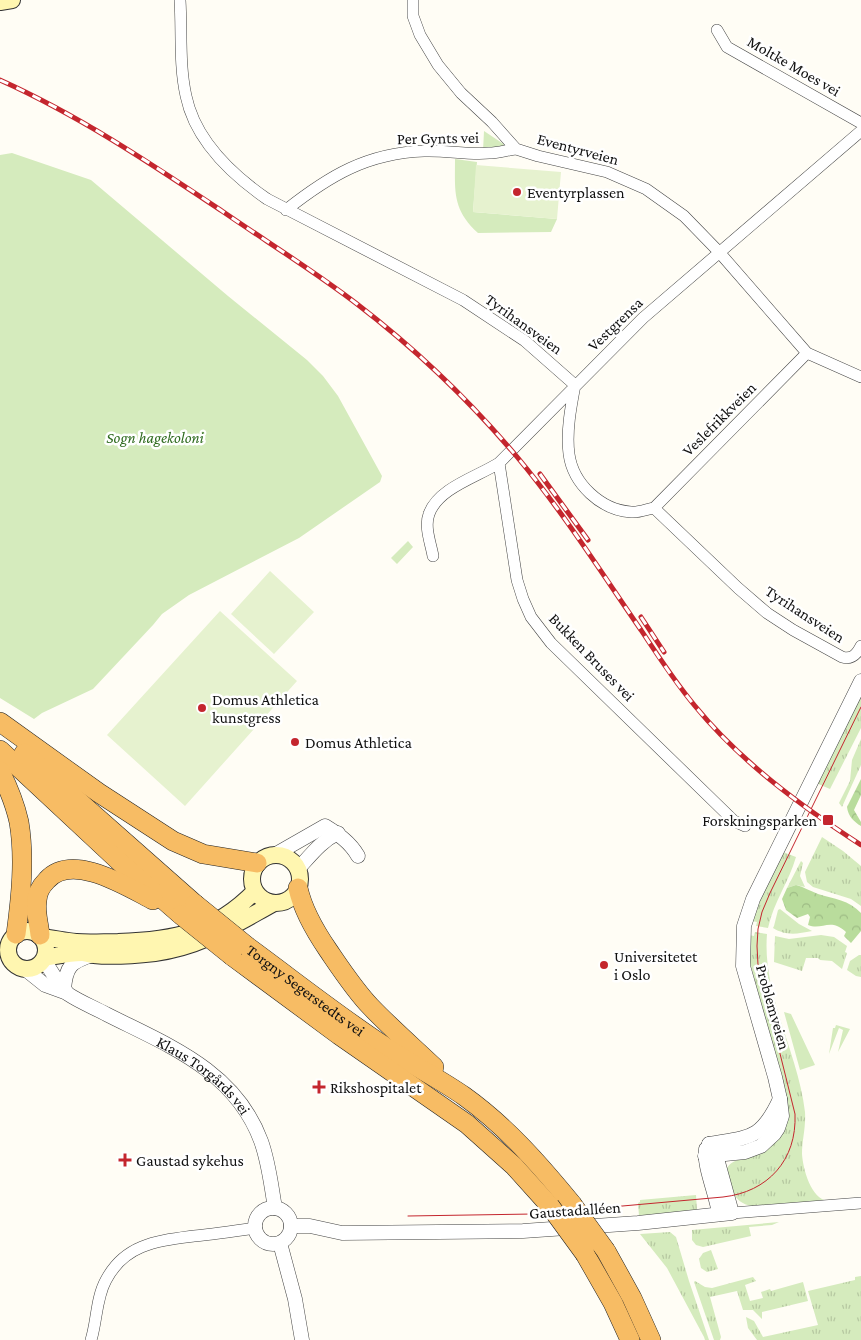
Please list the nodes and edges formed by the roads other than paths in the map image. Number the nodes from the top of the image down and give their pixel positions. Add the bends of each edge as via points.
1 (12, 0) edge
2 (180, 0) edge
3 (413, 0) edge
4 (0, 2) edge
5 (717, 30) dead end
6 (861, 123) edge
7 (861, 131) edge
8 (516, 149) junction
9 (286, 210) junction
10 (719, 252) junction
11 (807, 353) junction
12 (861, 377) edge
13 (575, 385) junction
14 (499, 463) junction
15 (654, 508) junction
16 (433, 556) dead end
17 (861, 646) edge
18 (861, 681) edge
19 (0, 722) edge
20 (0, 730) edge
21 (0, 750) edge
22 (0, 771) edge
23 (745, 826) dead end
24 (338, 833) junction
25 (276, 854) junction
26 (358, 856) dead end
27 (257, 863) junction
28 (298, 869) junction
29 (298, 888) junction
30 (254, 891) junction
31 (274, 903) junction
32 (182, 911) junction
33 (9, 936) edge
34 (41, 936) junction
35 (4, 955) edge
36 (94, 955) junction
37 (44, 959) junction
38 (25, 969) junction
39 (66, 991) junction
40 (464, 1096) junction
41 (861, 1203) edge
42 (275, 1208) junction
43 (725, 1214) junction
44 (291, 1226) junction
45 (255, 1228) junction
46 (280, 1243) junction
47 (628, 1337) edge
48 (91, 1340) edge
49 (302, 1340) edge
50 (651, 1340) edge

1 - 4 main road
2 - 9 street, Tyrihansveien via 186,96 198,127 211,148 243,182
3 - 8 street, Eventyrveien via 413,16 438,66
5 - 6 street, Moltke Moes vei via 728,47
7 - 10 street, Vestgrensa
8 - 9 street, Per Gynts vei via 489,153 425,151 384,156 340,172
8 - 10 street, Eventyrveien via 607,172 646,189 684,216
9 - 13 street, Tyrihansveien via 463,300 525,340
10 - 11 street, Eventyrveien
10 - 13 street, Vestgrensa via 643,318
11 - 12 street, Eventyrveien
11 - 15 street, Veslefrikkveien
13 - 14 street, Vestgrensa
13 - 15 street via 570,412 569,453 582,485 604,504 618,510 633,513
14 - 16 street, Vestgrensa via 453,487 429,514
14 - 23 street, Bukken Bruses vei via 517,580 531,617 550,643 734,821
15 - 17 street, Tyrihansveien via 767,612 842,657 851,658
18 - 43 street, Problemveien via 756,893 744,926 744,975 782,1116 778,1128 767,1141 751,1151 710,1152
19 - 27 highway via 90,788 174,841 203,854
20 - 32 highway, Torgny Segerstedts vei via 88,811
21 - 32 highway, Torgny Segerstedts vei via 120,862
22 - 33 highway via 14,806 21,838 21,889
24 - 25 street via 325,826
24 - 26 street
24 - 28 street
25 - 27 main road
25 - 28 main road via 287,857
27 - 30 main road via 251,876
28 - 29 main road
29 - 31 main road via 288,900
29 - 40 highway via 315,930 362,997
30 - 31 main road via 260,898
30 - 34 main road via 216,922 180,935 150,940 94,942
31 - 36 main road via 223,932 182,948 153,953
32 - 34 highway via 100,875 82,870 63,870 52,876 39,891 36,907
32 - 40 highway, Torgny Segerstedts vei, bridge via 248,947 384,1046
32 - 47 highway, Torgny Segerstedts vei, bridge via 232,956 467,1124 514,1166 550,1206 585,1254
33 - 34 main road via 26,930
33 - 35 main road
34 - 37 main road via 46,947
35 - 38 main road via 15,966
36 - 37 main road via 69,954
36 - 39 street via 69,967 65,977
37 - 38 main road via 36,967
37 - 39 street, Klaus Torgårds vei
38 - 39 street, Klaus Torgårds vei via 45,985
39 - 42 street, Klaus Torgårds vei via 186,1054 228,1088 247,1112 261,1140
40 - 50 highway, Torgny Segerstedts vei, bridge via 523,1148 572,1204 606,1251
41 - 43 street, Gaustadalléen
42 - 44 street via 285,1212
42 - 45 street via 260,1214
43 - 44 street, Gaustadalléen via 523,1231 342,1233 310,1226
44 - 46 street via 289,1235
45 - 46 street via 263,1242
45 - 48 street via 160,1241 135,1250 116,1265 105,1281
46 - 49 street

